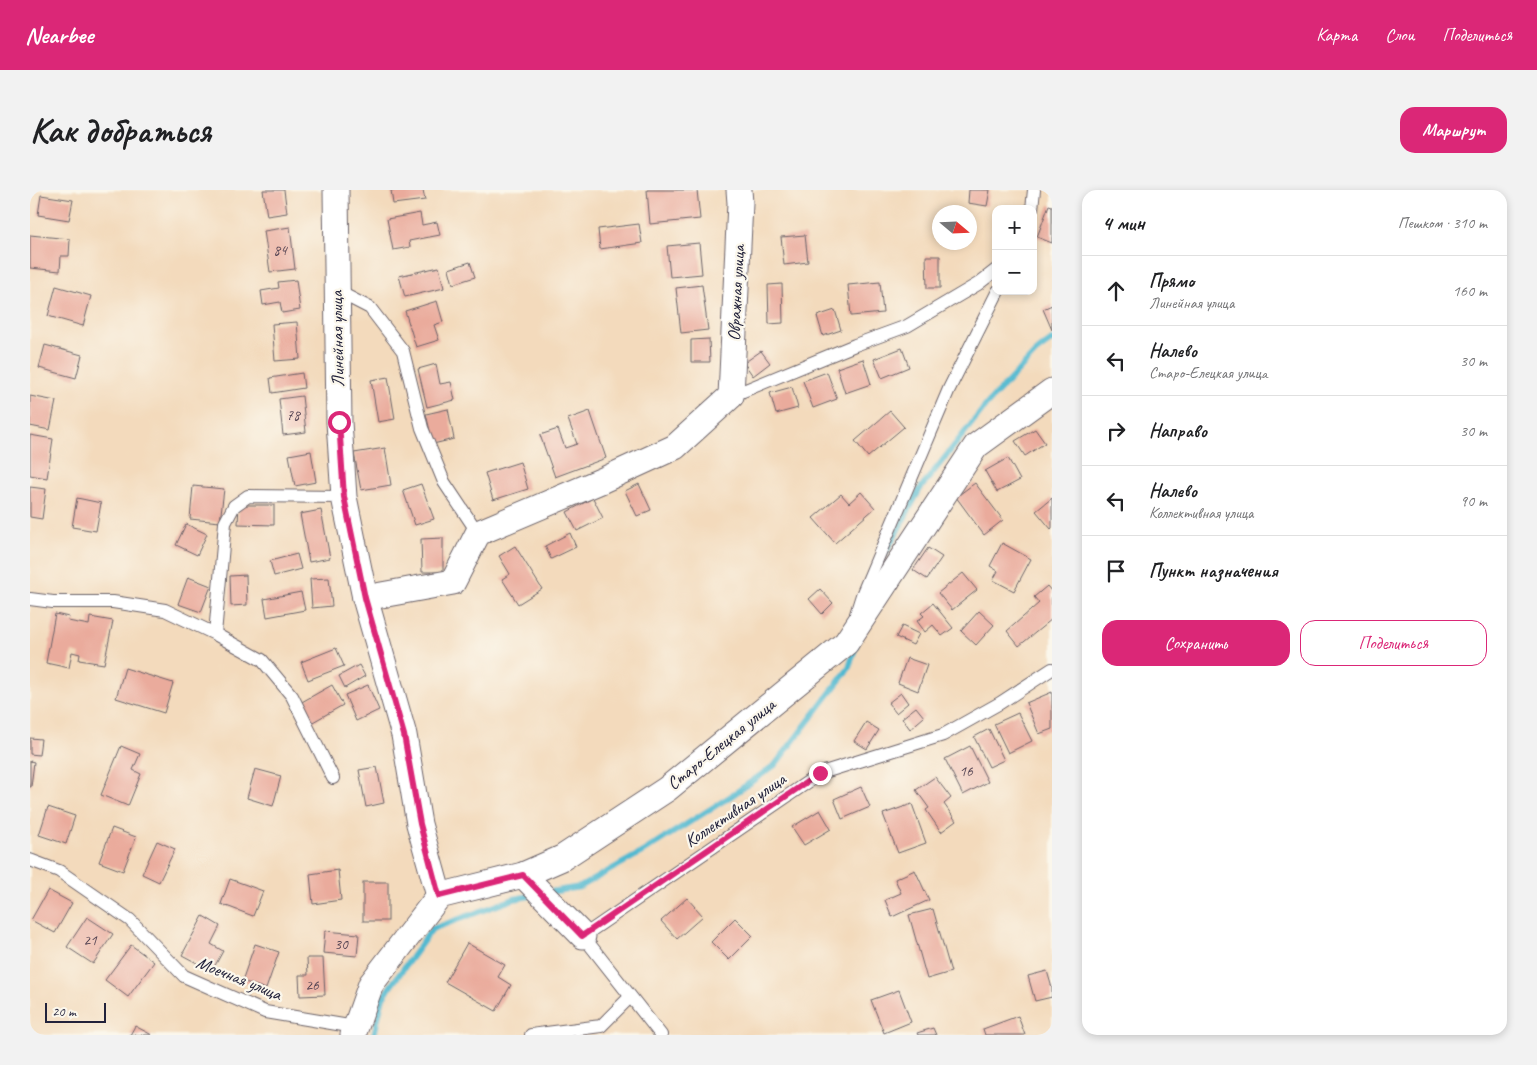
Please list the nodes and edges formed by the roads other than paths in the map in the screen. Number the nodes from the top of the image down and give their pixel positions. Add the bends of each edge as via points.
1 (336, 190) edge
2 (739, 190) edge
3 (1034, 190) edge
4 (1032, 205) edge
5 (992, 273) edge
6 (337, 291) junction
7 (996, 295) edge
8 (1052, 391) edge
9 (731, 396) junction
10 (344, 497) junction
11 (478, 533) junction
12 (365, 598) junction
13 (30, 599) edge
14 (215, 634) junction
15 (846, 643) junction
16 (1052, 669) edge
17 (333, 778) dead end
18 (30, 860) edge
19 (523, 875) junction
20 (439, 896) junction
21 (582, 936) junction
22 (630, 996) junction
23 (602, 1030) edge
24 (354, 1031) edge
25 (531, 1035) edge
26 (661, 1035) edge

1 - 6 street, Линейная улица
2 - 9 street, Овражная улица
3 - 4 lane
5 - 9 lane via 907,326
6 - 10 street, Линейная улица
6 - 11 lane via 370,308 403,351 422,428 444,482
7 - 15 lane via 949,389 862,595
8 - 15 street, Старо-Елецкая улица via 976,446
9 - 11 street via 675,447
10 - 12 street, Линейная улица
10 - 14 lane via 248,496 234,506 225,523
11 - 12 street via 452,582
12 - 20 street, Линейная улица via 404,735 420,824
13 - 14 lane via 113,602 165,610
14 - 17 lane via 262,660 292,696
15 - 19 street, Старо-Елецкая улица via 667,788 562,858
16 - 21 lane, Коллективная улица via 943,735 820,773
18 - 24 lane, Моечная улица via 59,871 130,920 184,976 265,1012
19 - 20 street, Старо-Елецкая улица
19 - 21 street
20 - 24 street via 371,984
21 - 22 lane
22 - 23 lane
22 - 26 lane
23 - 25 lane

